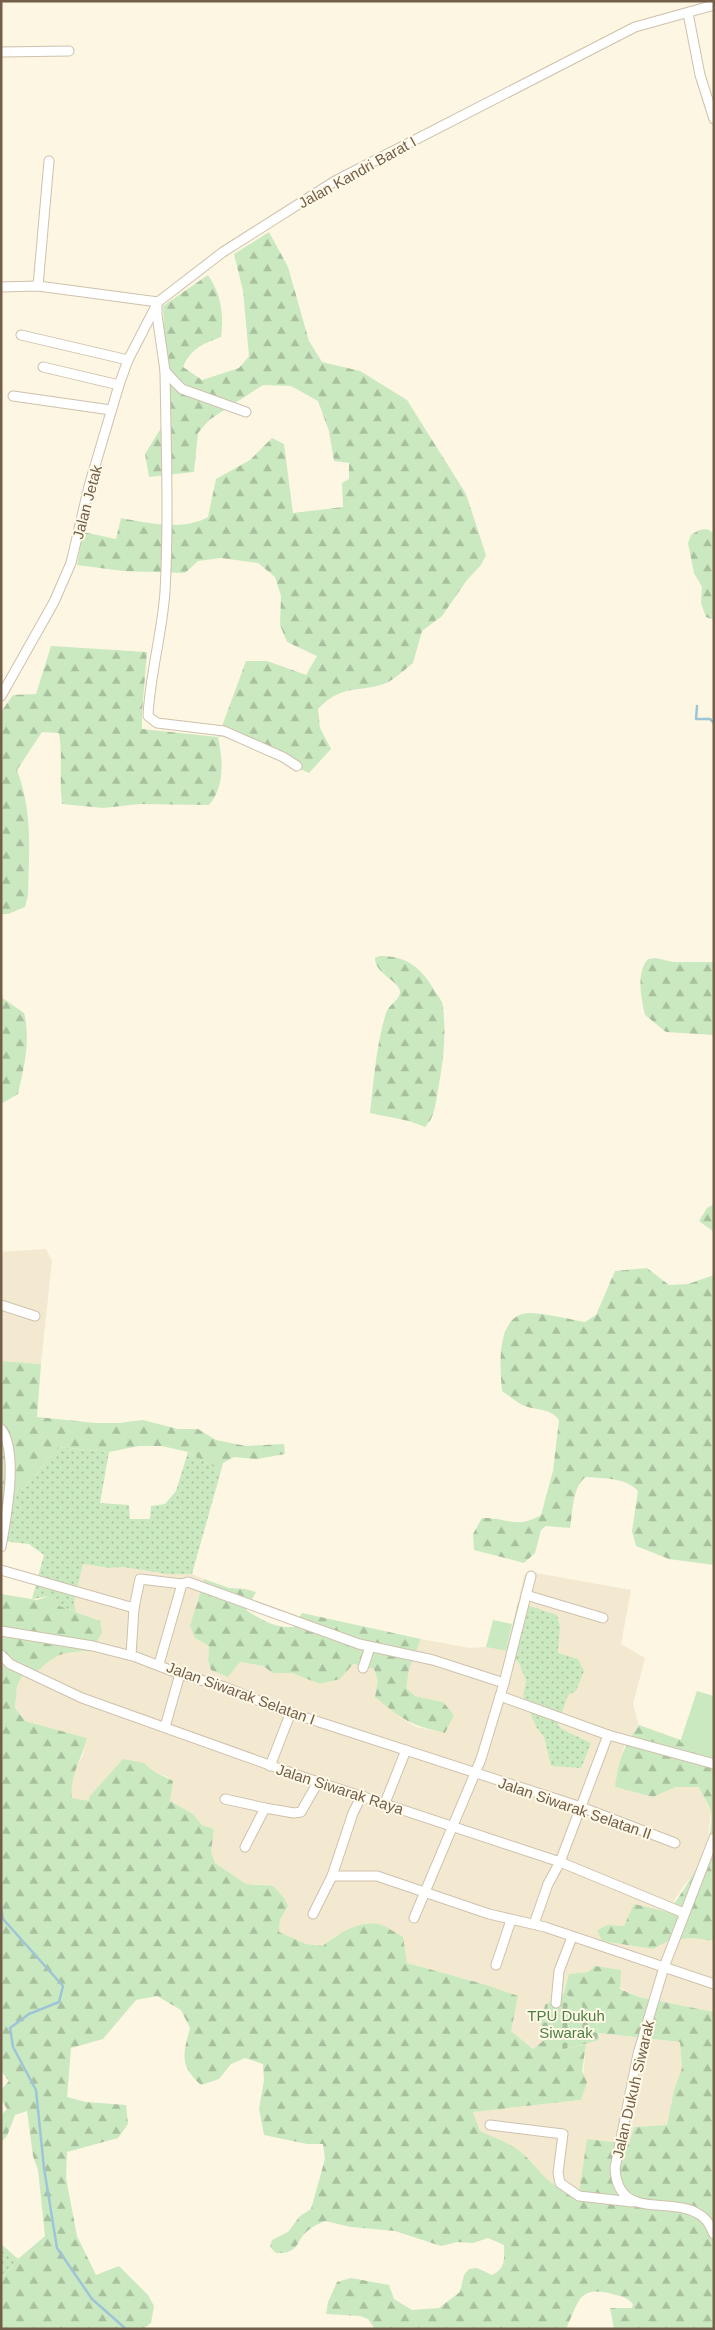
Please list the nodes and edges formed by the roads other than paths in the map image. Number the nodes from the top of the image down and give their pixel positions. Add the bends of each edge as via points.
1 (714, 5) edge
2 (688, 13) junction
3 (1, 52) edge
4 (69, 52) dead end
5 (714, 119) edge
6 (49, 160) dead end
7 (38, 286) junction
8 (1, 287) edge
9 (158, 302) junction
10 (21, 335) dead end
11 (128, 360) junction
12 (43, 367) dead end
13 (165, 371) junction
14 (119, 385) junction
15 (13, 396) dead end
16 (111, 410) junction
17 (246, 412) dead end
18 (1, 696) edge
19 (297, 766) dead end
20 (1, 1305) edge
21 (35, 1316) dead end
22 (1, 1429) edge
23 (1, 1547) edge
24 (1, 1570) edge
25 (531, 1576) dead end
26 (182, 1584) junction
27 (526, 1595) junction
28 (134, 1608) junction
29 (603, 1618) dead end
30 (1, 1631) edge
31 (370, 1646) junction
32 (1, 1655) edge
33 (130, 1655) junction
34 (160, 1664) junction
35 (363, 1668) dead end
36 (180, 1674) junction
37 (504, 1683) junction
38 (500, 1696) junction
39 (291, 1712) junction
40 (164, 1727) junction
41 (608, 1735) junction
42 (406, 1750) junction
43 (714, 1764) edge
44 (270, 1766) junction
45 (475, 1774) junction
46 (318, 1782) junction
47 (362, 1795) junction
48 (225, 1799) dead end
49 (385, 1803) junction
50 (581, 1807) junction
51 (265, 1808) junction
52 (453, 1827) junction
53 (714, 1838) edge
54 (675, 1843) dead end
55 (245, 1847) dead end
56 (560, 1862) junction
57 (332, 1876) junction
58 (424, 1892) junction
59 (684, 1913) junction
60 (313, 1914) dead end
61 (414, 1918) dead end
62 (511, 1920) junction
63 (534, 1924) junction
64 (572, 1936) junction
65 (496, 1965) dead end
66 (664, 1967) junction
67 (714, 1984) edge
68 (556, 2003) dead end
69 (490, 2125) dead end
70 (637, 2202) junction
71 (714, 2234) edge

1 - 2 street, Jalan Kandri Barat I
2 - 5 street via 700,75
2 - 9 street, Jalan Kandri Barat I via 635,27 335,181 224,252
3 - 4 street
6 - 7 street
7 - 8 street
7 - 9 street
9 - 11 street, Jalan Jetak
9 - 13 street via 156,315
10 - 11 street
11 - 14 street, Jalan Jetak
12 - 14 street
13 - 17 street via 182,389
13 - 19 street via 165,593 148,716 157,723 224,731
14 - 16 street, Jalan Jetak
15 - 16 street
16 - 18 street, Jalan Jetak via 71,563 54,602
20 - 21 street
22 - 23 street via 10,1449 8,1500
24 - 28 street
25 - 27 street
26 - 28 street via 140,1579
26 - 31 street via 195,1584
26 - 34 street
27 - 29 street
27 - 37 street
28 - 33 street
30 - 33 street, Jalan Siwarak Selatan I
31 - 35 street
31 - 37 street via 433,1660
32 - 40 street, Jalan Siwarak Raya via 10,1664 82,1698
33 - 34 street, Jalan Siwarak Selatan I
34 - 36 street, Jalan Siwarak Selatan I
36 - 39 street, Jalan Siwarak Selatan I
36 - 40 street
37 - 38 street
38 - 41 street
38 - 45 street
39 - 42 street, Jalan Siwarak Selatan I
39 - 44 street
40 - 44 street, Jalan Siwarak Raya
41 - 43 street
41 - 50 street
42 - 45 street, Jalan Siwarak Selatan I
42 - 49 street
44 - 46 street, Jalan Siwarak Raya
45 - 50 street, Jalan Siwarak Selatan II
45 - 52 street
46 - 47 street, Jalan Siwarak Raya
46 - 51 street via 301,1812
47 - 49 street, Jalan Siwarak Raya
47 - 57 street
48 - 51 street
49 - 52 street, Jalan Siwarak Raya
50 - 54 street, Jalan Siwarak Selatan II
50 - 56 street
51 - 55 street
52 - 56 street, Jalan Siwarak Raya
52 - 58 street
53 - 59 street, Jalan Dukuh Siwarak
56 - 59 street, Jalan Siwarak Raya
56 - 63 street via 548,1884
57 - 58 street via 377,1876
57 - 60 street
58 - 61 street
58 - 62 street
59 - 66 street, Jalan Dukuh Siwarak
62 - 63 street
62 - 65 street
63 - 64 street
64 - 66 street
64 - 68 street via 559,1971
66 - 67 street
66 - 70 street, Jalan Dukuh Siwarak via 638,2054 615,2168 621,2194
69 - 70 street via 563,2134 558,2173 560,2183 578,2196
70 - 71 street, Jalan Dukuh Siwarak via 695,2212 708,2223

